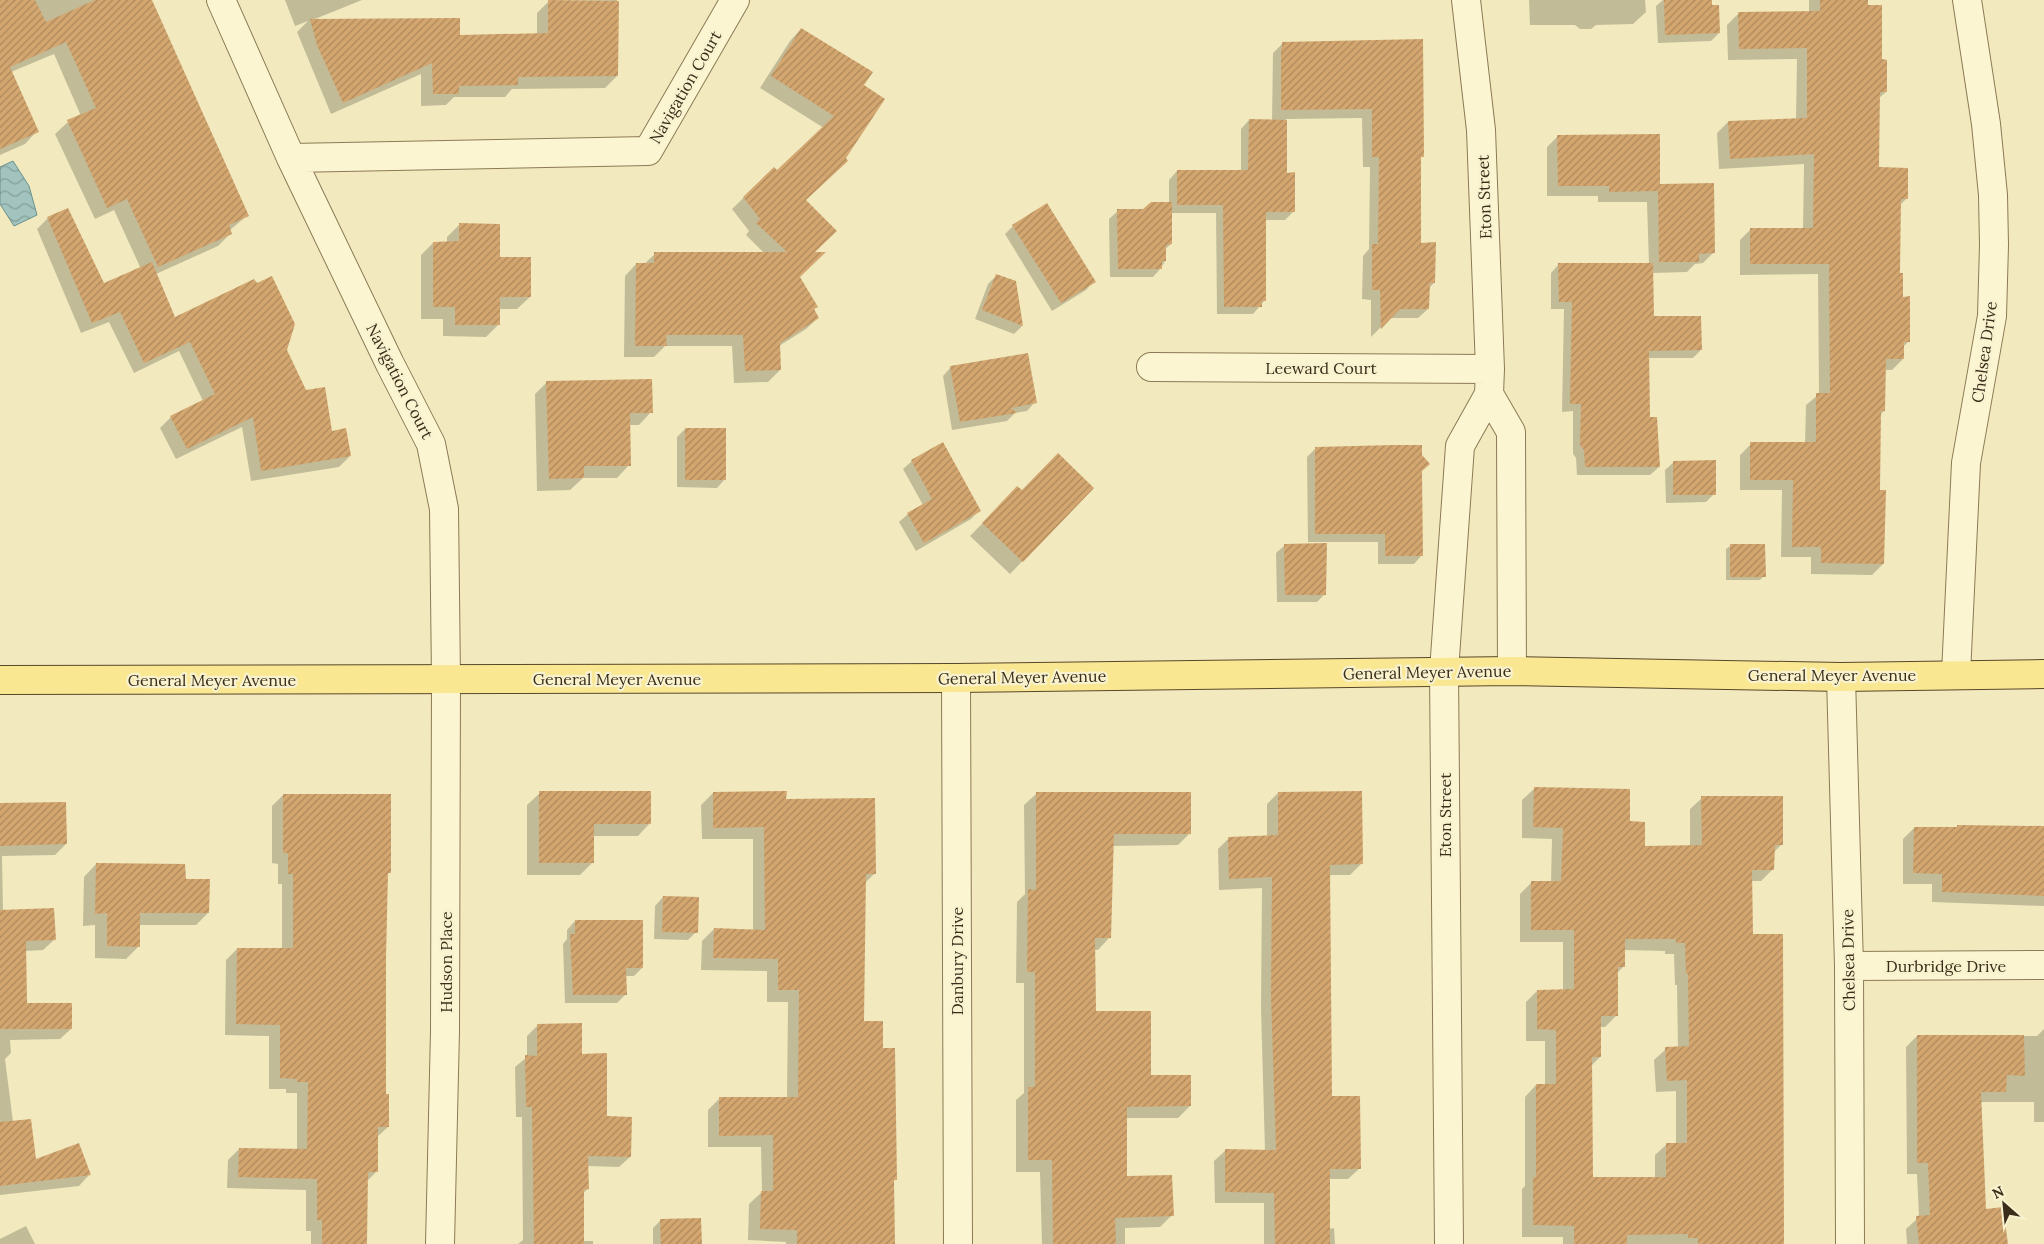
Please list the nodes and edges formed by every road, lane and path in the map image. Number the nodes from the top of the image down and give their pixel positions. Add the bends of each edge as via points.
1 (221, 0) edge
2 (735, 0) edge
3 (1466, 0) edge
4 (1967, 0) edge
5 (291, 158) junction
6 (1151, 367) dead end
7 (1490, 381) junction
8 (1444, 671) junction
9 (1512, 671) junction
10 (1956, 674) junction
11 (2044, 674) edge
12 (1841, 677) junction
13 (956, 678) junction
14 (0, 680) edge
15 (446, 680) junction
16 (2044, 965) edge
17 (1849, 966) junction
18 (440, 1244) edge
19 (958, 1244) edge
20 (1449, 1244) edge
21 (1850, 1244) edge

1 - 5 street, Navigation Court
2 - 5 street, Navigation Court via 648,151
3 - 7 street, Eton Street via 1481,130
4 - 10 street, Chelsea Drive via 1986,124 1994,245 1992,316 1966,463
5 - 15 street, Navigation Court via 432,444 444,508
6 - 7 street, Leeward Court
7 - 8 street, Eton Street via 1460,446
7 - 9 street, Eton Street via 1511,432
8 - 9 main road, General Meyer Avenue
8 - 13 main road, General Meyer Avenue
8 - 20 street, Eton Street
9 - 12 main road, General Meyer Avenue
10 - 11 main road, General Meyer Avenue
10 - 12 main road, General Meyer Avenue
12 - 17 street, Chelsea Drive
13 - 15 main road, General Meyer Avenue
13 - 19 street, Danbury Drive
14 - 15 main road, General Meyer Avenue
15 - 18 street, Hudson Place via 446,1031
16 - 17 street, Durbridge Drive
17 - 21 street, Chelsea Drive

